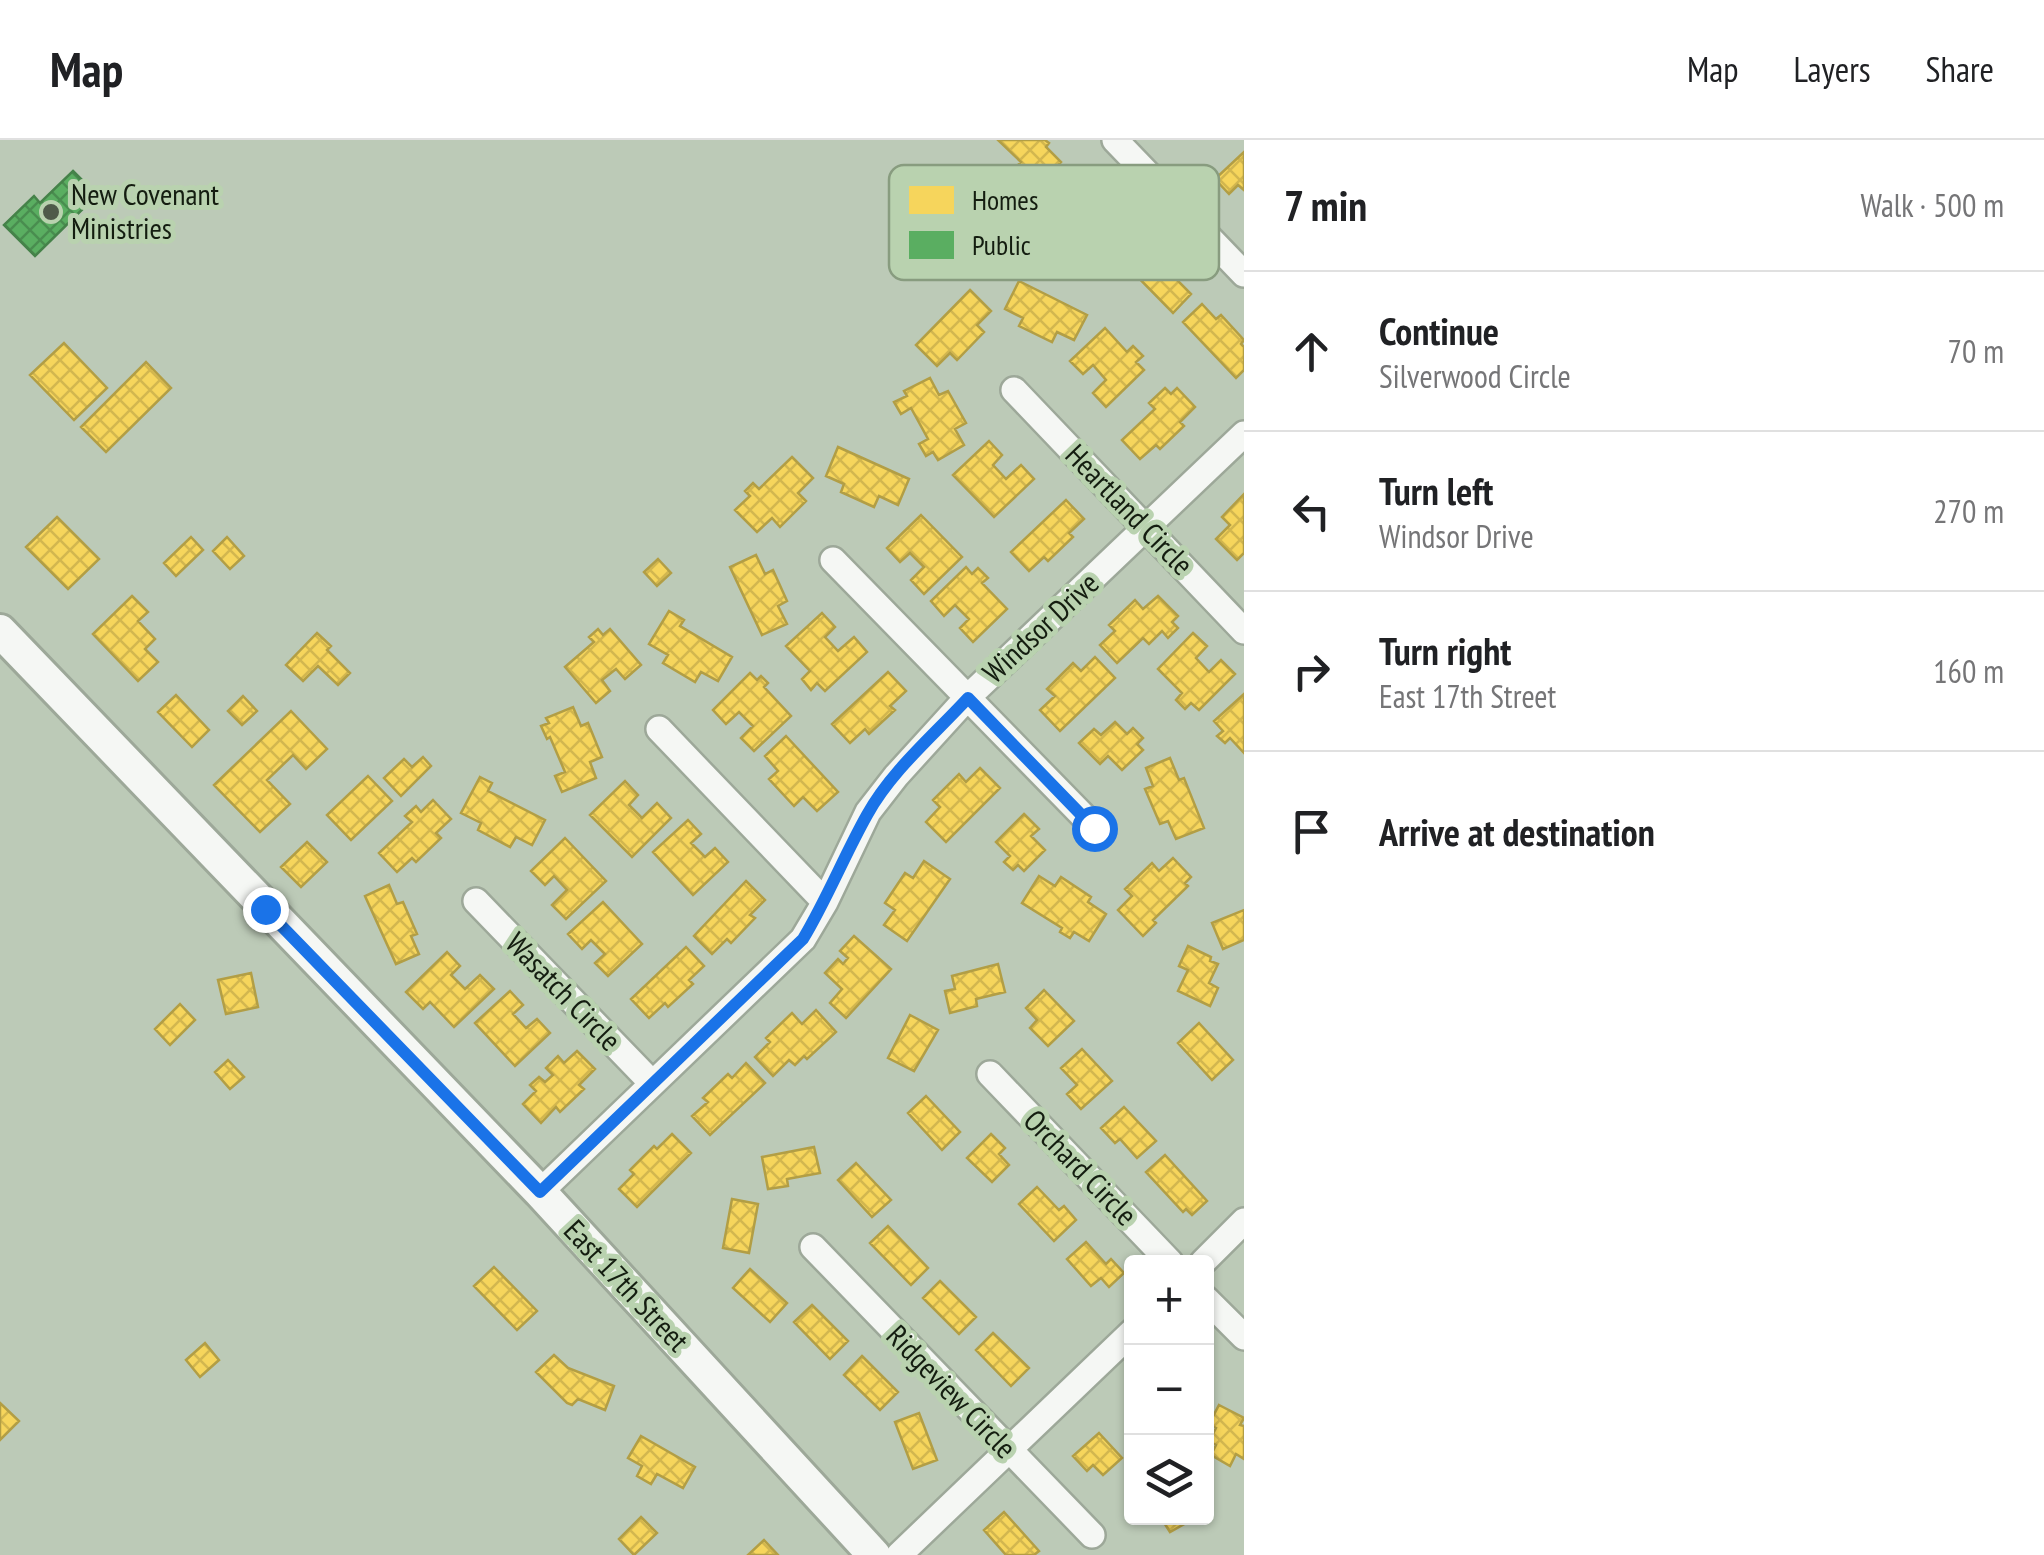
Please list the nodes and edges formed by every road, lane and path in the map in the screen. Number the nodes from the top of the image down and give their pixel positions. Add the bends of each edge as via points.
1 (1115, 140) edge
2 (1139, 165) edge
3 (1219, 248) edge
4 (1244, 274) edge
5 (1014, 390) dead end
6 (1244, 434) edge
7 (1148, 529) junction
8 (833, 560) dead end
9 (0, 631) edge
10 (1244, 631) edge
11 (968, 698) junction
12 (659, 728) dead end
13 (1094, 828) dead end
14 (476, 901) dead end
15 (825, 902) junction
16 (990, 1074) dead end
17 (651, 1082) junction
18 (540, 1192) junction
19 (1244, 1222) edge
20 (813, 1247) dead end
21 (1163, 1255) edge
22 (1210, 1255) edge
23 (1214, 1307) edge
24 (1244, 1337) edge
25 (1124, 1340) edge
26 (1007, 1451) junction
27 (1092, 1535) dead end
28 (874, 1555) edge
29 (900, 1555) edge

1 - 2 street
3 - 4 street
5 - 7 street, Heartland Circle
6 - 7 street, Windsor Drive
7 - 10 street, Heartland Circle
7 - 11 street, Windsor Drive
8 - 11 street
9 - 18 main road, East 17th Street
11 - 13 street
11 - 15 street, Windsor Drive via 868,812
12 - 15 street
14 - 17 street, Wasatch Circle
15 - 17 street, Windsor Drive via 803,939
16 - 21 street, Orchard Circle
17 - 18 street, Windsor Drive
18 - 28 main road, East 17th Street
19 - 22 street
20 - 26 street, Ridgeview Circle
23 - 24 street
25 - 26 street
26 - 27 street, Ridgeview Circle
26 - 29 street

